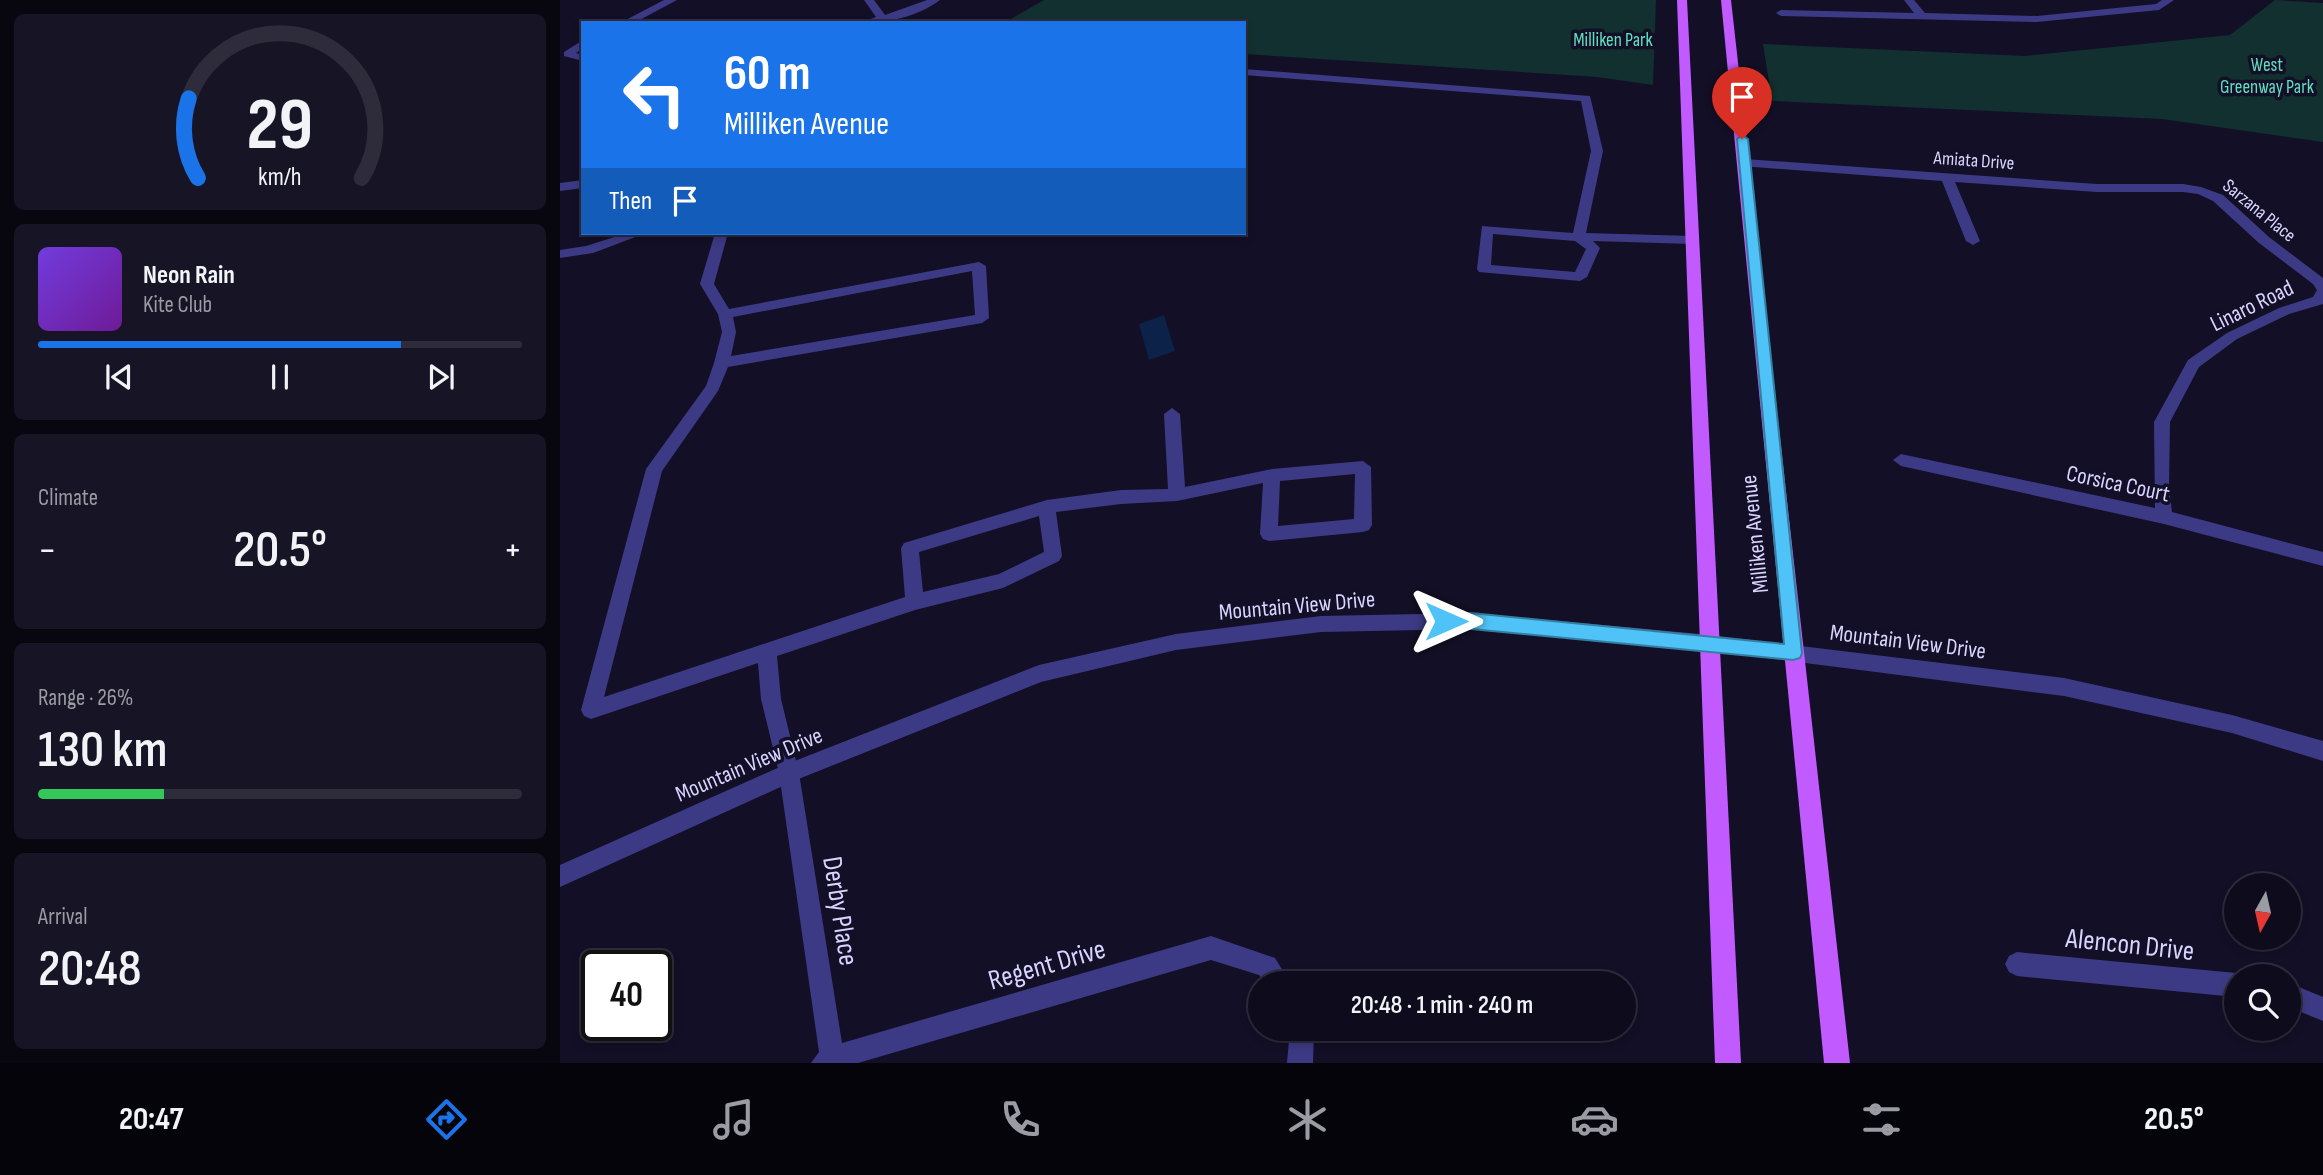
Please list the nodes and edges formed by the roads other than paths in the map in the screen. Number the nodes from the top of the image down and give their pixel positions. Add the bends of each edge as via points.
1 (672, 0) edge
2 (869, 0) edge
3 (935, 0) edge
4 (1682, 0) edge
5 (1726, 0) edge
6 (1909, 0) edge
7 (2169, 0) edge
8 (1781, 13) dead end
9 (1923, 18) junction
10 (884, 20) junction
11 (629, 21) edge
12 (878, 21) edge
13 (581, 44) edge
14 (564, 50) edge
15 (581, 57) edge
16 (1246, 72) edge
17 (1745, 163) junction
18 (1947, 178) junction
19 (581, 184) edge
20 (560, 187) edge
21 (2201, 191) joint
22 (633, 235) edge
23 (720, 235) edge
24 (1579, 237) junction
25 (1692, 240) junction
26 (1973, 242) dead end
27 (560, 254) edge
28 (2323, 290) edge
29 (725, 314) junction
30 (722, 363) junction
31 (1172, 414) dead end
32 (1901, 460) dead end
33 (1272, 475) junction
34 (1177, 495) junction
35 (1047, 507) junction
36 (2164, 517) junction
37 (2323, 559) edge
38 (915, 602) junction
39 (1711, 643) junction
40 (767, 652) junction
41 (1793, 653) junction
42 (2323, 751) edge
43 (789, 773) junction
44 (560, 876) edge
45 (2017, 964) dead end
46 (1270, 971) edge
47 (2224, 984) edge
48 (2301, 1000) edge
49 (2323, 1009) edge
50 (1301, 1041) edge
51 (828, 1061) edge
52 (1300, 1063) edge
53 (1728, 1063) edge
54 (1837, 1063) edge

1 - 11 street
2 - 10 street
3 - 10 street
4 - 25 main road, Milliken Avenue
5 - 17 main road, Milliken Avenue
6 - 9 street
7 - 9 street via 2158,7 2038,19
8 - 9 street
10 - 12 street
13 - 14 street
14 - 15 street
16 - 24 street via 1586,98 1597,151
17 - 18 street, Amiata Drive
17 - 41 main road, Milliken Avenue
18 - 21 street, Amiata Drive
18 - 26 street
19 - 20 street
21 - 28 street, Sarzana Place via 2218,198
22 - 27 street
23 - 29 street via 707,284
24 - 24 street via 1487,229 1484,270 1580,277 1593,248
24 - 25 street
25 - 39 main road, Milliken Avenue
28 - 36 street, Linaro Road via 2319,300 2232,336 2193,364 2162,422
29 - 30 street via 729,332
29 - 30 street via 979,266 982,318
30 - 40 street via 713,387 654,469 591,710
31 - 34 street
32 - 36 street, Corsica Court
33 - 33 street via 1363,467 1363,525 1269,534
33 - 34 street
34 - 35 street
35 - 38 street via 1053,556 1003,582
35 - 38 street via 910,548
36 - 37 street, Corsica Court
38 - 40 street
39 - 41 street, Mountain View Drive
39 - 43 street, Mountain View Drive via 1471,621 1321,624 1176,642 1039,674
39 - 53 main road, Milliken Avenue
40 - 43 street, Derby Place via 771,699
41 - 42 street, Mountain View Drive via 2064,687 2232,724
41 - 54 main road, Milliken Avenue
43 - 44 street, Mountain View Drive
43 - 51 street, Derby Place
45 - 47 street, Alencon Drive
46 - 51 street, Regent Drive via 1211,948
48 - 49 street
50 - 52 street

